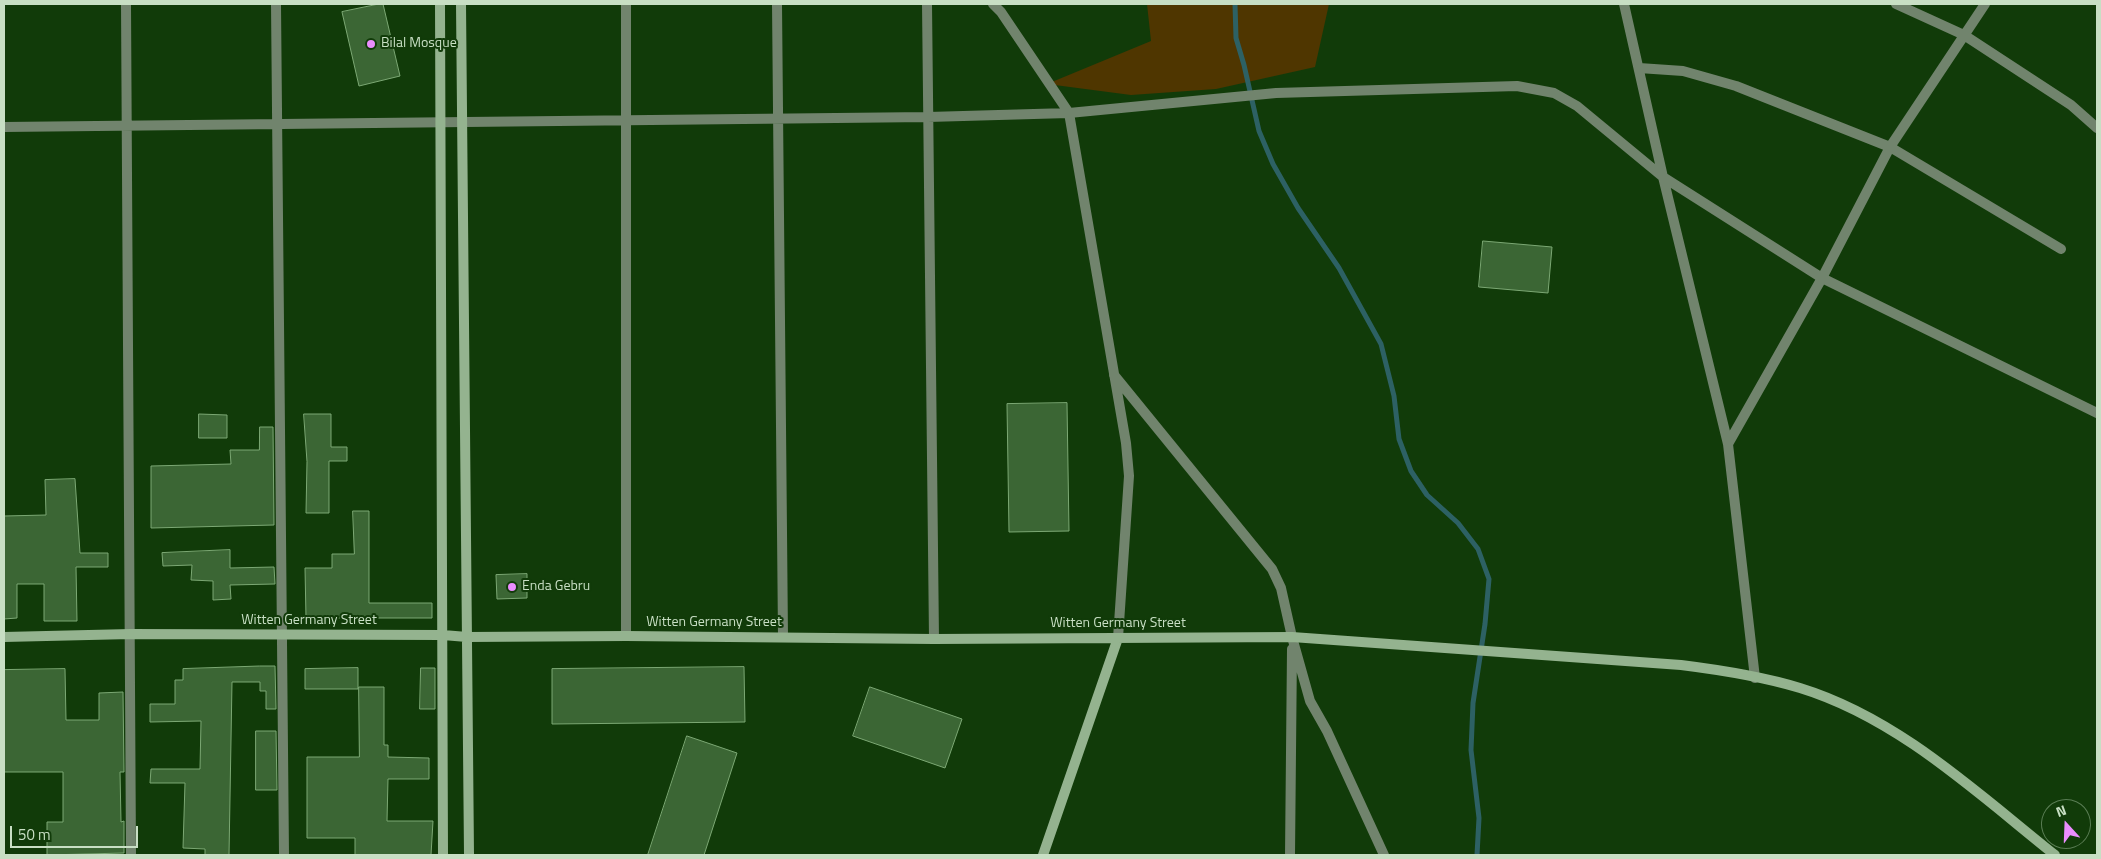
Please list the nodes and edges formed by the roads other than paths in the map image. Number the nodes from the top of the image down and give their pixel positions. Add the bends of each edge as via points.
1 (126, 4) edge
2 (276, 4) edge
3 (440, 4) edge
4 (461, 4) edge
5 (626, 4) edge
6 (777, 4) edge
7 (928, 4) edge
8 (993, 4) edge
9 (1624, 4) edge
10 (1896, 4) edge
11 (1986, 4) edge
12 (1964, 35) junction
13 (1639, 68) junction
14 (1069, 114) junction
15 (928, 117) junction
16 (777, 119) junction
17 (625, 120) junction
18 (462, 122) junction
19 (442, 123) junction
20 (276, 124) junction
21 (127, 126) junction
22 (4, 127) edge
23 (2097, 128) edge
24 (1890, 147) junction
25 (1663, 177) junction
26 (2061, 249) dead end
27 (1822, 278) junction
28 (1113, 374) junction
29 (2097, 413) edge
30 (1728, 444) junction
31 (130, 634) junction
32 (283, 635) junction
33 (442, 635) junction
34 (626, 636) junction
35 (4, 637) edge
36 (783, 637) junction
37 (1292, 637) junction
38 (467, 638) junction
39 (1118, 638) junction
40 (934, 639) junction
41 (1755, 678) junction
42 (131, 855) edge
43 (284, 855) edge
44 (443, 855) edge
45 (469, 855) edge
46 (1043, 855) edge
47 (1290, 855) edge
48 (1384, 855) edge
49 (2055, 855) edge

1 - 21 street
2 - 20 street
3 - 19 street
4 - 18 street
5 - 17 street
6 - 16 street
7 - 15 street
8 - 14 street via 1002,12
9 - 13 street
10 - 12 street
11 - 12 street
12 - 23 street via 2070,105
12 - 24 street
13 - 24 street via 1682,71 1736,86
13 - 25 street
14 - 15 street
14 - 25 street via 1276,93 1517,86 1554,93 1577,106
14 - 28 street
15 - 16 street
15 - 40 street
16 - 17 street
16 - 36 street
17 - 18 street
17 - 34 street
18 - 19 street
18 - 38 street
19 - 20 street
19 - 33 street
20 - 21 street
20 - 32 street
21 - 22 street
21 - 31 street
24 - 26 street
24 - 27 street
25 - 27 street
25 - 30 street
27 - 29 street
27 - 30 street
28 - 37 street via 1272,569 1281,588
28 - 39 street via 1129,476
30 - 41 street
31 - 32 street, Witten Germany Street
31 - 35 street, Witten Germany Street
31 - 42 street
32 - 33 street, Witten Germany Street
32 - 43 street
33 - 38 street, Witten Germany Street
33 - 44 street
34 - 36 street, Witten Germany Street
34 - 38 street, Witten Germany Street
36 - 40 street, Witten Germany Street
37 - 39 street, Witten Germany Street
37 - 41 street, Witten Germany Street via 1681,665 1724,670
37 - 47 street
37 - 48 street via 1310,701
38 - 45 street
39 - 40 street, Witten Germany Street
39 - 46 street
41 - 49 street, Witten Germany Street via 1800,688 1894,733 1930,756

